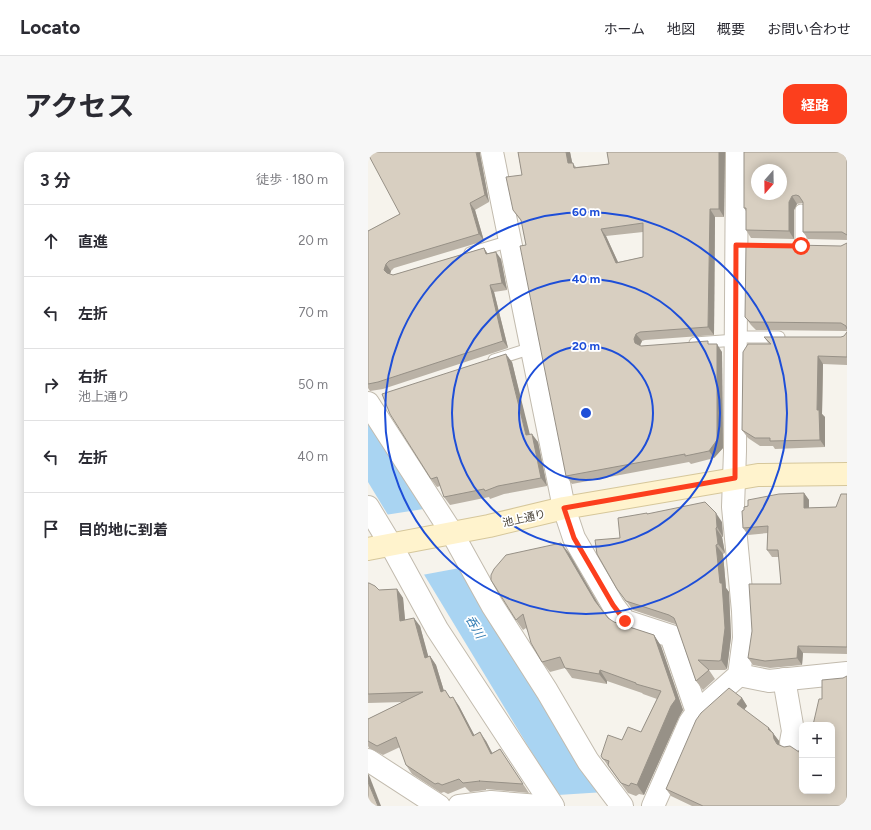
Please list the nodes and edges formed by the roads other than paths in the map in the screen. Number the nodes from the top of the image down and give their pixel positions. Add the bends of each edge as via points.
1 (492, 152) edge
2 (737, 152) edge
3 (800, 210) edge
4 (510, 241) junction
5 (787, 246) edge
6 (457, 257) edge
7 (736, 338) junction
8 (791, 338) edge
9 (684, 344) edge
10 (532, 348) junction
11 (487, 362) edge
12 (370, 401) edge
13 (847, 474) edge
14 (735, 478) junction
15 (368, 507) edge
16 (564, 508) junction
17 (450, 533) junction
18 (395, 544) junction
19 (368, 549) edge
20 (847, 673) edge
21 (739, 675) junction
22 (784, 679) junction
23 (697, 712) junction
24 (791, 742) dead end
25 (368, 760) edge
26 (438, 806) edge
27 (459, 806) edge
28 (539, 806) edge
29 (553, 806) edge
30 (622, 806) edge
31 (653, 806) edge

1 - 4 street
2 - 7 street via 740,245
3 - 5 lane via 805,246
4 - 6 lane
4 - 10 street
7 - 8 lane
7 - 9 lane
7 - 14 street
10 - 11 lane
10 - 16 street
12 - 17 street
13 - 14 main road, 池上通り via 758,475
14 - 16 main road, 池上通り
14 - 21 street via 733,507 744,638
15 - 18 street
16 - 17 main road, 池上通り
16 - 23 street via 574,538 625,621 671,636
17 - 18 main road, 池上通り
17 - 30 street via 588,761
18 - 19 main road, 池上通り
18 - 29 street via 437,629
20 - 22 street
21 - 22 street via 769,681
21 - 23 street
22 - 24 street via 793,731
23 - 31 street via 690,722
25 - 26 street
27 - 28 street via 491,802

